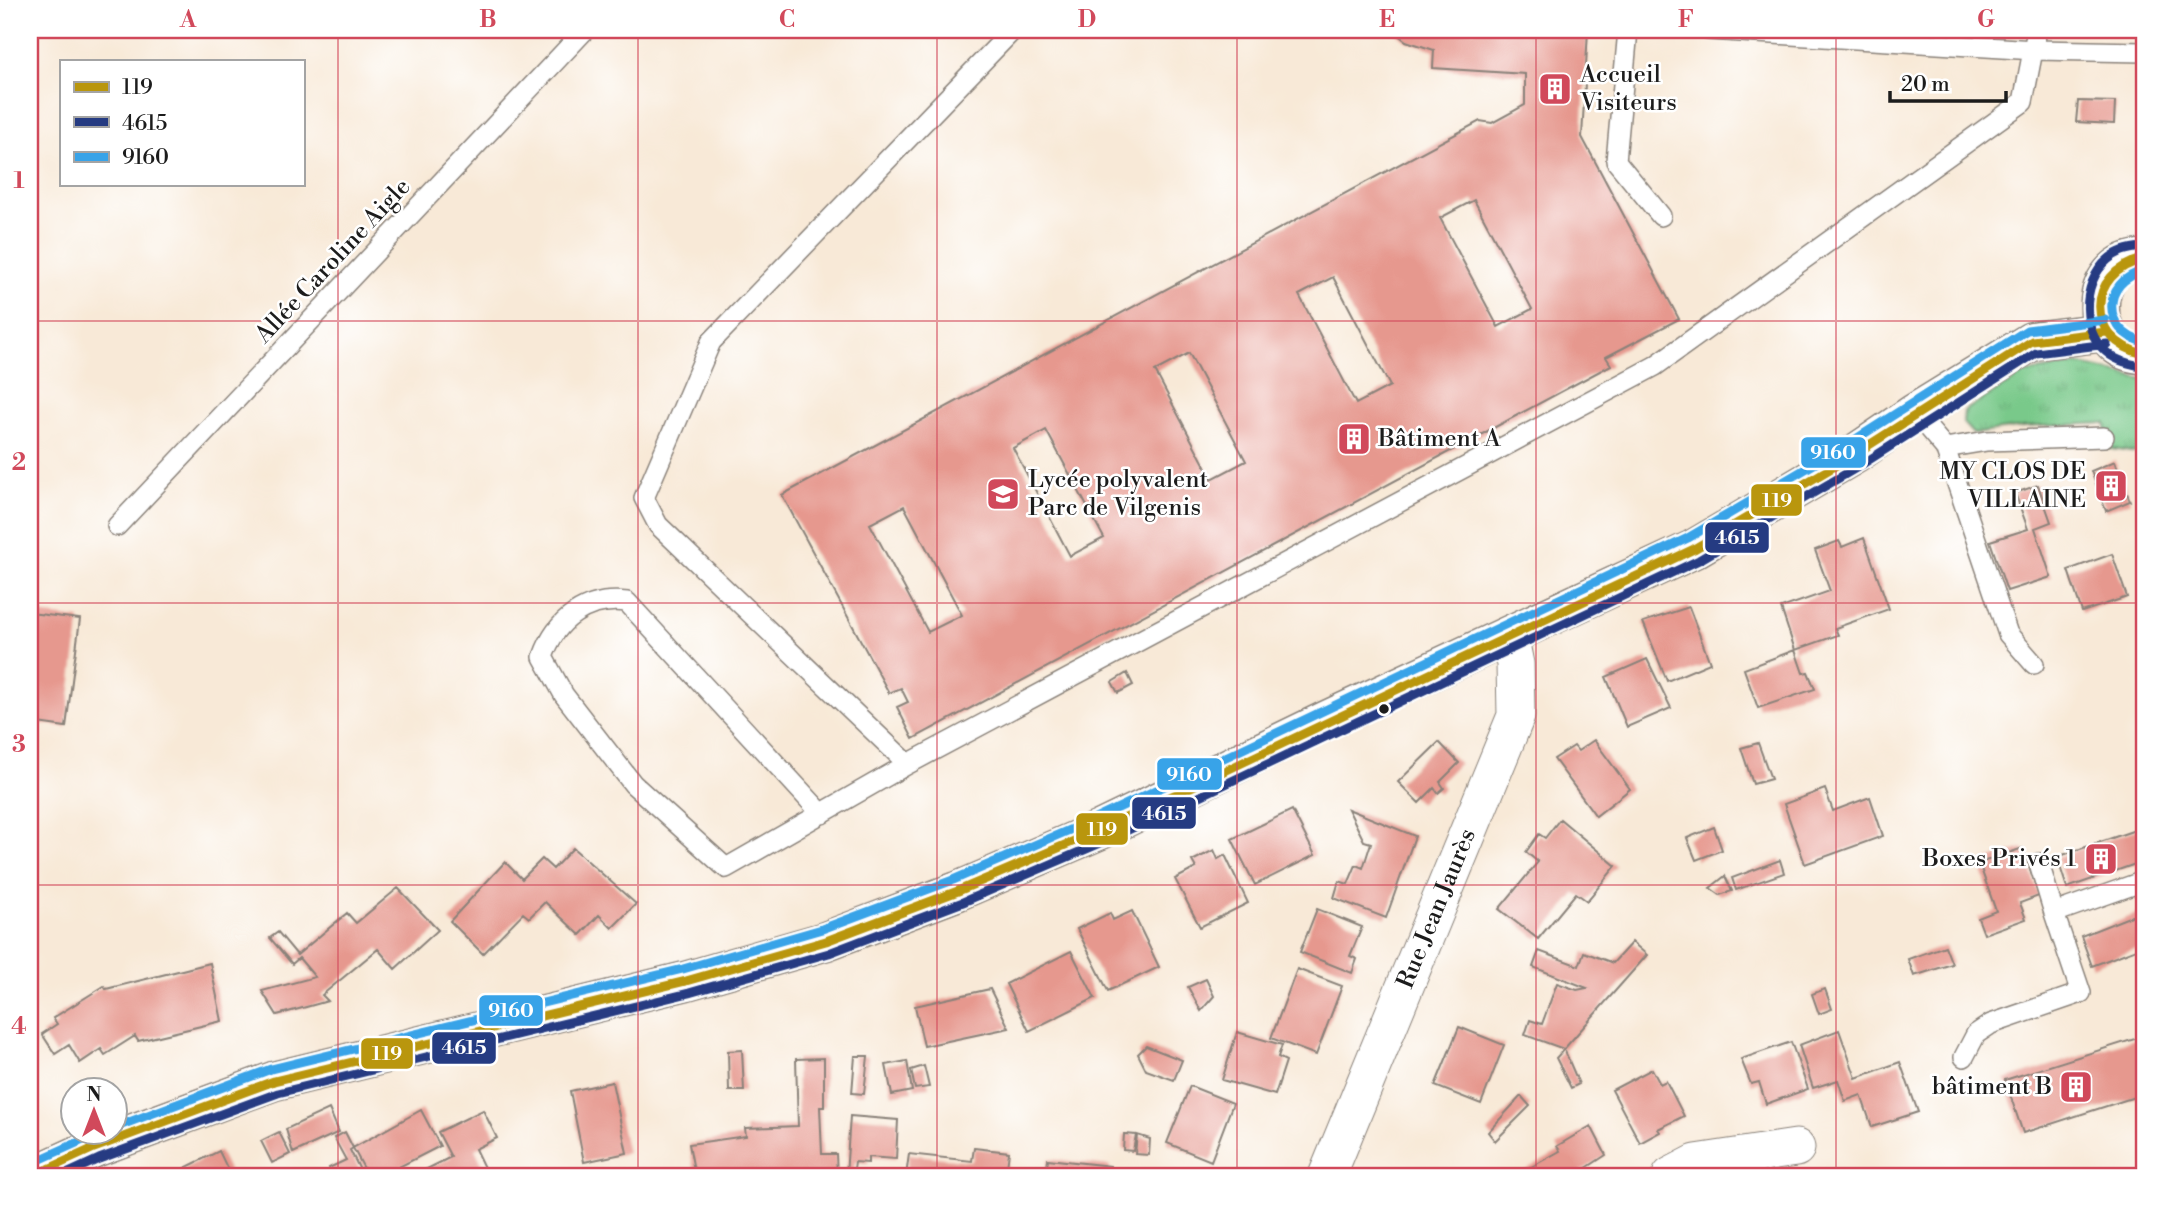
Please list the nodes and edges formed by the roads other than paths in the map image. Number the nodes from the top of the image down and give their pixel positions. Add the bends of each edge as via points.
1 (585, 30) edge
2 (1013, 30) edge
3 (1628, 30) edge
4 (1708, 30) edge
5 (2037, 30) edge
6 (2035, 50) junction
7 (2144, 52) edge
8 (1661, 216) dead end
9 (2144, 259) edge
10 (2106, 332) junction
11 (2144, 354) edge
12 (1915, 412) junction
13 (2104, 437) dead end
14 (1945, 448) junction
15 (117, 526) dead end
16 (1509, 635) junction
17 (2034, 664) dead end
18 (908, 764) junction
19 (822, 814) junction
20 (2039, 863) dead end
21 (2144, 881) edge
22 (2054, 913) junction
23 (1964, 1057) dead end
24 (94, 1148) junction
25 (1796, 1148) dead end
26 (30, 1162) edge
27 (33, 1176) edge
28 (1327, 1176) edge
29 (1671, 1176) edge

1 - 15 lane, Allée Caroline Aigle
2 - 18 lane via 711,342 645,498 658,525
3 - 8 lane via 1615,161
4 - 6 lane
5 - 6 lane
6 - 7 lane
6 - 18 lane via 2023,102 1655,366
9 - 10 street via 2122,264 2101,290 2098,307
10 - 11 street via 2123,348
10 - 12 street via 2032,341
12 - 14 lane
12 - 16 street via 1855,454 1694,549
13 - 14 lane via 1987,441
14 - 17 lane via 2008,634
16 - 24 street via 1100,831 826,941 687,981 274,1081
16 - 28 street, Rue Jean Jaurès via 1516,664 1516,716
18 - 19 lane
19 - 19 lane via 726,868 633,784 564,695 543,657 551,634 572,615 608,600 627,602
20 - 22 lane
21 - 22 lane
22 - 23 lane via 2081,993 1991,1024 1976,1034
24 - 26 street
24 - 27 street
25 - 29 street via 1696,1163

